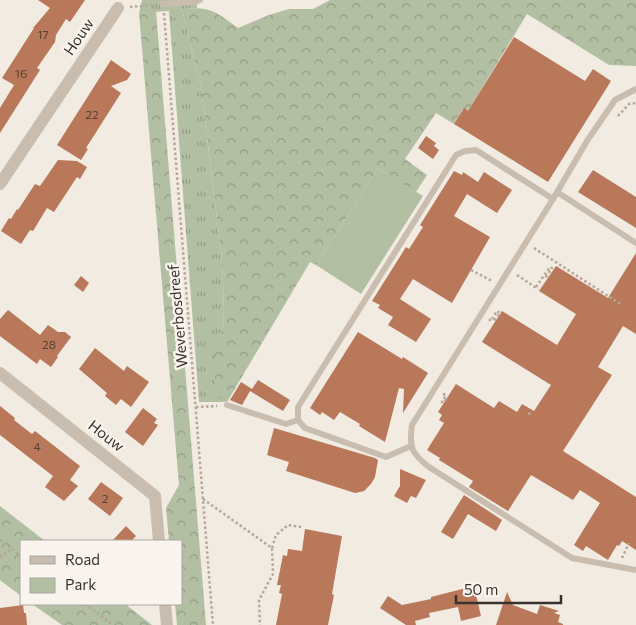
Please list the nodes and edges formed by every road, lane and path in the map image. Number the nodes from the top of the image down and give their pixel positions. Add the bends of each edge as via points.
1 (200, 0) edge
2 (163, 4) junction
3 (118, 8) joint
4 (636, 89) edge
5 (0, 184) edge
6 (557, 192) junction
7 (553, 199) junction
8 (636, 243) edge
9 (533, 248) dead end
10 (471, 270) dead end
11 (516, 274) dead end
12 (547, 278) dead end
13 (499, 284) junction
14 (622, 305) dead end
15 (491, 321) dead end
16 (495, 322) dead end
17 (0, 373) edge
18 (227, 405) joint
19 (196, 407) junction
20 (298, 420) junction
21 (411, 446) junction
22 (204, 499) junction
23 (301, 527) dead end
24 (0, 540) edge
25 (159, 540) edge
26 (629, 543) dead end
27 (272, 548) junction
28 (12, 549) junction
29 (20, 555) edge
30 (0, 558) edge
31 (620, 564) dead end
32 (636, 570) edge
33 (86, 605) edge
34 (165, 605) edge
35 (113, 625) edge
36 (167, 625) edge
37 (213, 625) edge
38 (260, 625) edge

1 - 2 lane
2 - 3 path
2 - 19 path, Weverbosdreef
3 - 5 street, Houw
4 - 6 lane via 615,100
6 - 7 lane
6 - 8 lane
7 - 13 lane
7 - 20 lane via 476,150 456,155 298,407
9 - 14 path
10 - 13 path
11 - 12 path via 537,288 550,267
13 - 21 lane via 412,425
15 - 16 path via 497,311 500,312
17 - 25 street, Houw via 155,496
18 - 19 path
18 - 20 lane via 286,424
19 - 22 path, Weverbosdreef
20 - 21 lane via 305,428 386,457
21 - 32 lane via 429,468 572,558
22 - 27 path
22 - 37 path, Weverbosdreef
23 - 27 path via 288,524 276,535
24 - 28 path
26 - 31 path
27 - 38 path via 273,574 258,600
28 - 29 path
28 - 30 path
33 - 35 path
34 - 36 street

